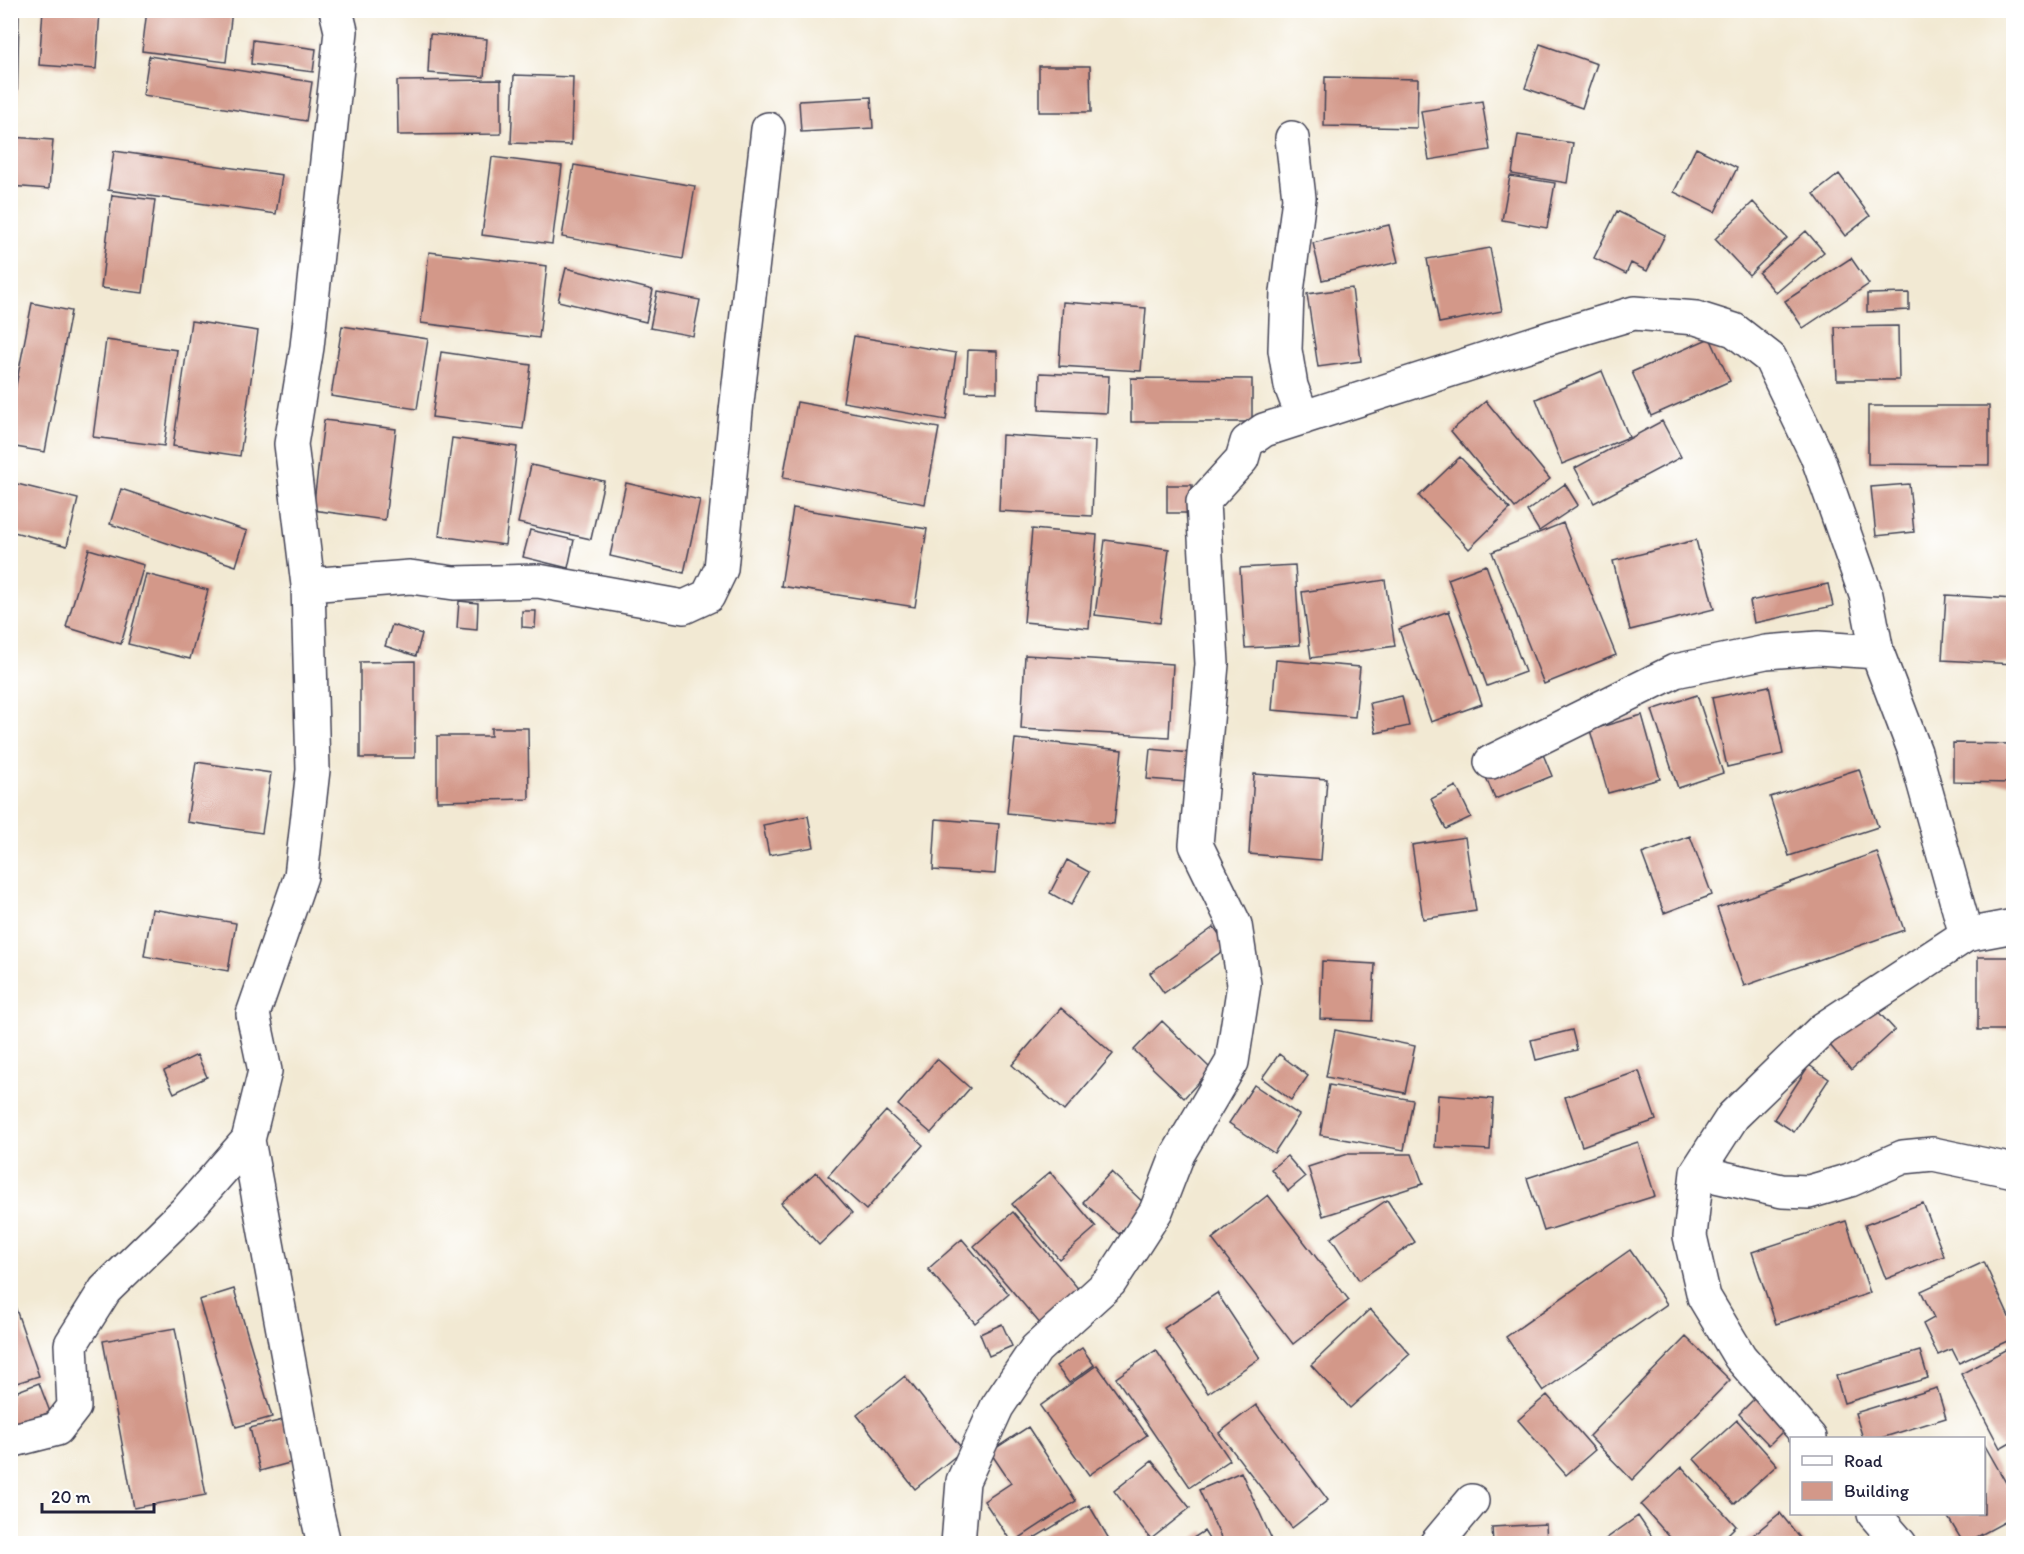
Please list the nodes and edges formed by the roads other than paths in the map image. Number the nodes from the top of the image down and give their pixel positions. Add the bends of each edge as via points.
1 (336, 10) edge
2 (768, 129) dead end
3 (1292, 138) dead end
4 (1303, 418) junction
5 (308, 585) junction
6 (1877, 652) junction
7 (1491, 762) dead end
8 (2013, 926) edge
9 (1966, 934) junction
10 (248, 1140) junction
11 (1697, 1172) junction
12 (2013, 1172) edge
13 (1809, 1437) edge
14 (10, 1441) edge
15 (1472, 1502) dead end
16 (1875, 1515) edge
17 (324, 1544) edge
18 (958, 1544) edge
19 (1436, 1544) edge
20 (1900, 1544) edge

1 - 5 street via 341,31 327,174 307,347 291,444
2 - 5 street via 721,569 708,596 684,607 538,581 454,583 410,577
3 - 4 street via 1299,198 1287,292 1285,350 1291,386
4 - 6 street via 1634,314 1696,318 1734,330 1770,358 1817,456 1866,595
4 - 18 street via 1264,430 1247,442 1242,459 1203,502 1212,664 1196,845 1235,925 1244,984 1232,1062 1178,1154 1156,1211 1110,1282 1036,1349 997,1407 963,1481
5 - 10 street via 313,770 301,876 253,1014 265,1071
6 - 7 street via 1818,648 1766,652 1675,671
6 - 9 street via 1915,752
8 - 9 street
9 - 11 street via 1823,1029 1733,1116
10 - 14 street via 186,1211 105,1290 71,1344 74,1407 57,1430
10 - 17 street
11 - 12 street via 1782,1191 1809,1192 1850,1180 1903,1157 1933,1154
11 - 13 street via 1690,1236 1704,1297 1740,1357
15 - 19 street
16 - 20 street

